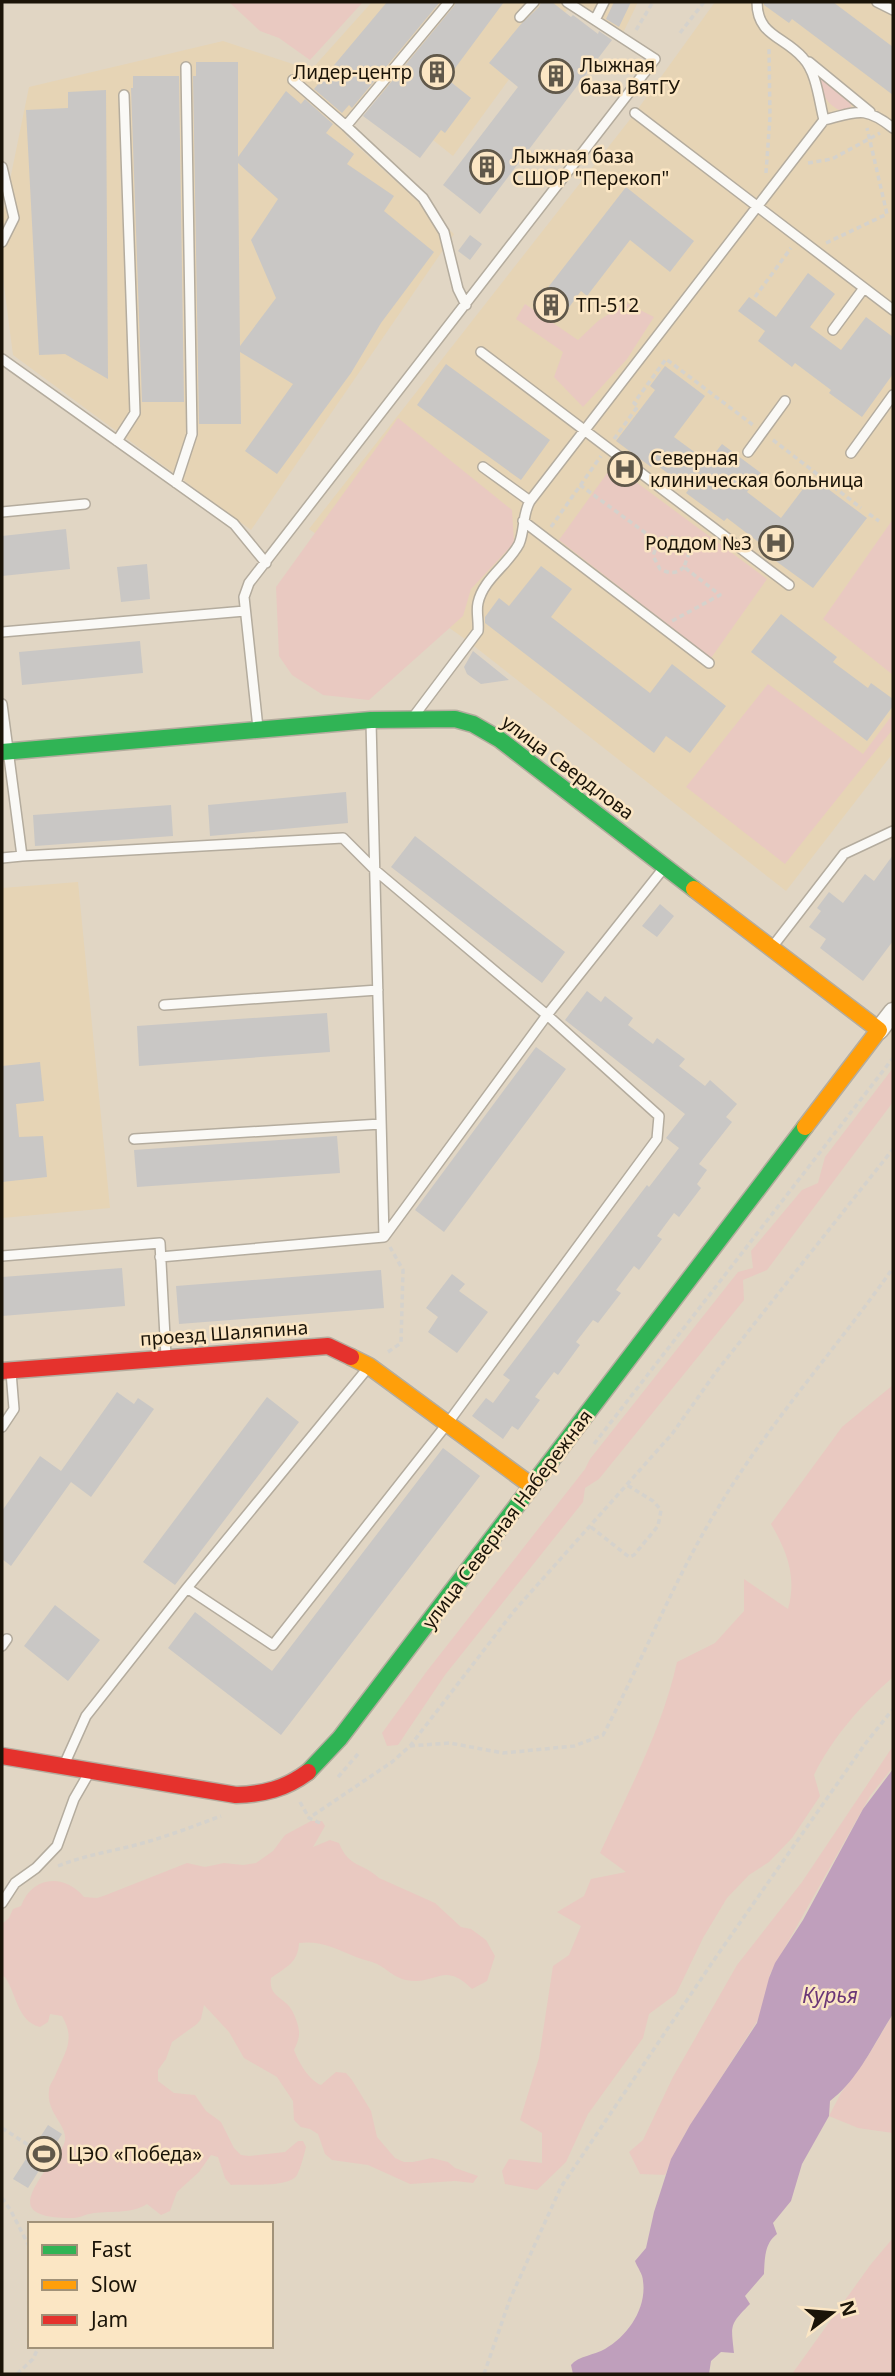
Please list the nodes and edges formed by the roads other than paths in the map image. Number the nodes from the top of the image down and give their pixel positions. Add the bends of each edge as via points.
1 (449, 2) edge
2 (534, 2) edge
3 (567, 2) edge
4 (604, 2) edge
5 (757, 2) edge
6 (877, 2) edge
7 (893, 10) edge
8 (520, 18) dead end
9 (595, 20) junction
10 (803, 57) junction
11 (186, 67) dead end
12 (293, 80) dead end
13 (124, 95) dead end
14 (867, 112) junction
15 (635, 113) dead end
16 (824, 121) junction
17 (346, 126) junction
18 (892, 128) edge
19 (2, 167) edge
20 (757, 206) junction
21 (2, 242) edge
22 (864, 288) junction
23 (466, 306) junction
24 (893, 310) edge
25 (833, 330) dead end
26 (481, 352) dead end
27 (2, 359) edge
28 (893, 395) edge
29 (785, 401) dead end
30 (584, 431) junction
31 (117, 441) junction
32 (748, 452) dead end
33 (851, 453) dead end
34 (483, 467) dead end
35 (176, 483) junction
36 (530, 501) junction
37 (85, 504) dead end
38 (2, 512) edge
39 (523, 521) junction
40 (265, 563) junction
41 (789, 585) dead end
42 (245, 611) junction
43 (2, 632) edge
44 (709, 663) dead end
45 (2, 704) edge
46 (371, 720) junction
47 (411, 720) junction
48 (258, 730) junction
49 (4, 752) edge
50 (893, 831) edge
51 (22, 856) junction
52 (2, 858) edge
53 (665, 866) junction
54 (375, 870) junction
55 (772, 948) junction
56 (378, 990) junction
57 (164, 1005) dead end
58 (893, 1012) edge
59 (547, 1015) junction
60 (879, 1030) junction
61 (381, 1124) junction
62 (134, 1139) dead end
63 (384, 1237) junction
64 (2, 1256) edge
65 (160, 1257) junction
66 (167, 1359) junction
67 (369, 1366) junction
68 (6, 1371) edge
69 (447, 1424) junction
70 (2, 1427) edge
71 (532, 1486) junction
72 (187, 1588) junction
73 (2, 1756) edge
74 (63, 1766) junction
75 (90, 1772) junction
76 (2, 1903) edge

1 - 17 lane
2 - 8 lane
3 - 9 lane
4 - 9 lane
5 - 10 lane via 762,25
6 - 7 lane
9 - 23 lane via 655,59
10 - 14 lane
10 - 16 lane
11 - 35 lane via 192,434
12 - 17 lane
13 - 31 lane via 135,413
14 - 16 lane
14 - 18 lane
15 - 20 lane
16 - 20 lane
17 - 23 lane via 423,198 444,232
19 - 21 lane via 14,218
20 - 22 lane
20 - 30 lane
22 - 24 lane
22 - 25 lane
23 - 40 lane
26 - 30 lane
27 - 31 lane
28 - 33 lane
29 - 32 lane
30 - 36 lane
30 - 41 lane
31 - 35 lane
34 - 36 lane
35 - 40 lane via 234,524
36 - 39 lane
37 - 38 lane
39 - 44 lane
39 - 47 lane via 516,548 481,591 478,631
40 - 42 lane via 249,583
42 - 43 lane
42 - 48 lane
45 - 49 lane
46 - 47 street, улица Свердлова
46 - 48 street, улица Свердлова
46 - 54 lane
47 - 53 street, улица Свердлова via 455,719 473,724
48 - 49 street, улица Свердлова
49 - 51 lane
50 - 55 lane via 844,854
51 - 52 lane
51 - 54 lane via 343,838
53 - 55 street, улица Свердлова
53 - 59 lane
54 - 56 lane
54 - 59 lane
55 - 60 street, улица Свердлова
56 - 57 lane
56 - 61 lane
58 - 60 street, улица Северная Набережная
59 - 63 lane
59 - 69 lane via 659,1116 657,1139
60 - 71 street, улица Северная Набережная
61 - 62 lane
61 - 63 lane
63 - 65 lane
64 - 65 lane via 160,1243
65 - 66 lane
66 - 67 street, проезд Шаляпина via 328,1346
66 - 68 street, проезд Шаляпина
67 - 69 street, проезд Шаляпина
67 - 72 lane
68 - 70 lane via 14,1409
69 - 71 street, проезд Шаляпина
69 - 72 lane via 273,1645
71 - 75 street, улица Северная Набережная via 329,1751 298,1780 277,1792 252,1796
72 - 74 lane via 86,1716
73 - 74 street, улица Северная Набережная
74 - 75 street, улица Северная Набережная
75 - 76 lane via 74,1799 57,1846 15,1883

